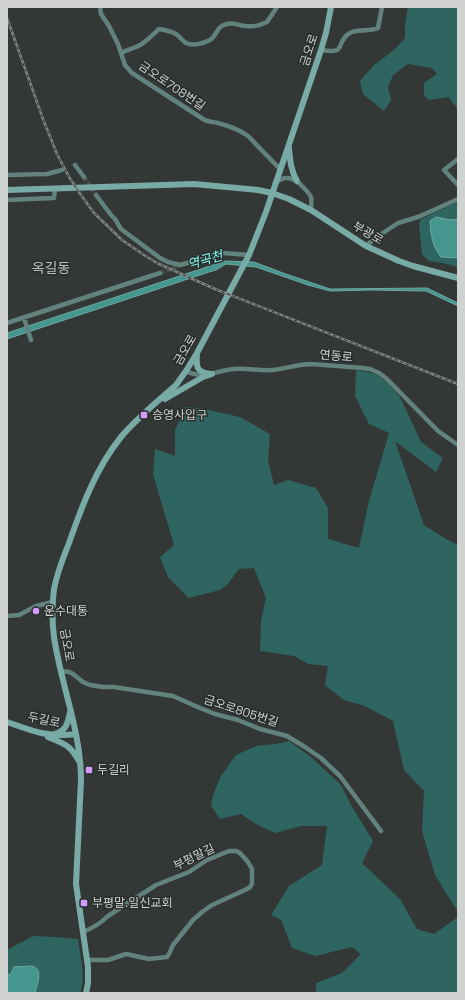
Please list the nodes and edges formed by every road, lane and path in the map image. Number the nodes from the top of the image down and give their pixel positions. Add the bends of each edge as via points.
1 (100, 7) edge
2 (277, 7) edge
3 (331, 7) edge
4 (382, 7) edge
5 (321, 50) junction
6 (121, 53) junction
7 (288, 146) junction
8 (458, 159) edge
9 (75, 165) dead end
10 (280, 169) junction
11 (62, 170) dead end
12 (7, 175) edge
13 (84, 177) tunnel mouth
14 (297, 181) junction
15 (276, 183) junction
16 (458, 185) edge
17 (55, 189) junction
18 (7, 190) edge
19 (272, 193) junction
20 (96, 195) tunnel mouth
21 (458, 199) edge
22 (7, 200) edge
23 (311, 210) junction
24 (366, 246) junction
25 (248, 256) junction
26 (160, 273) tunnel mouth
27 (458, 278) edge
28 (24, 318) junction
29 (7, 323) edge
30 (31, 340) dead end
31 (197, 353) junction
32 (186, 371) junction
33 (212, 374) junction
34 (153, 405) junction
35 (458, 444) edge
36 (53, 602) junction
37 (7, 616) edge
38 (61, 672) junction
39 (70, 709) junction
40 (7, 722) edge
41 (32, 731) junction
42 (76, 734) junction
43 (48, 735) junction
44 (80, 763) junction
45 (381, 831) dead end
46 (83, 932) junction
47 (87, 960) junction
48 (86, 993) edge

1 - 6 street, 금오로708번길
2 - 6 street via 267,22 250,26 227,24 219,28 209,41 186,43 175,34 159,29 139,46
3 - 5 main road, 금오로
4 - 5 street via 378,28 351,32 339,49
5 - 7 main road, 금오로
6 - 10 street, 금오로708번길 via 125,65 132,73 203,119 242,132
7 - 10 main road, 금오로
7 - 14 main road via 290,163
8 - 16 street via 444,170
9 - 13 street
10 - 15 main road, 금오로
11 - 12 street via 47,174
14 - 15 street via 283,178
14 - 23 street via 310,196
15 - 19 main road, 금오로
17 - 18 main road, 부광로
17 - 19 main road, 부광로 via 194,184
17 - 22 street via 54,198
19 - 23 main road, 부광로
19 - 25 main road, 금오로
20 - 25 street via 121,229 168,262 180,265 223,253
21 - 24 street via 436,210 398,223
23 - 24 main road, 부광로
24 - 27 main road, 부광로 via 413,266
25 - 31 main road, 금오로
26 - 28 street
28 - 29 street
28 - 30 street
31 - 32 main road, 금오로
31 - 33 main road via 198,368 204,373
32 - 33 street, 연동로 via 197,375
32 - 34 main road, 금오로 via 176,385
33 - 34 main road
33 - 35 street, 연동로 via 235,369 272,370 302,364 370,370 387,379 438,431
34 - 36 main road, 금오로 via 120,438 102,464 63,558 54,588
36 - 37 street via 36,606 19,615
36 - 38 main road, 금오로 via 54,636
38 - 39 main road, 금오로
38 - 45 street, 금오로805번길 via 69,672 90,685 173,696 215,714 287,736 321,758 340,776
39 - 42 main road, 금오로
39 - 43 main road via 65,728
40 - 41 main road, 두길로
41 - 43 main road, 두길로
41 - 44 main road via 69,747
42 - 43 main road, 두길로
42 - 44 main road, 금오로
44 - 46 main road, 금오로 via 76,884
46 - 47 main road, 금오로
46 - 47 street, 부평말길 via 102,923 108,916 156,885 189,872 207,860 229,851 236,851 244,856 252,869 250,887 202,912 173,945 167,957 149,959 126,954 108,960
47 - 48 main road, 금오로

